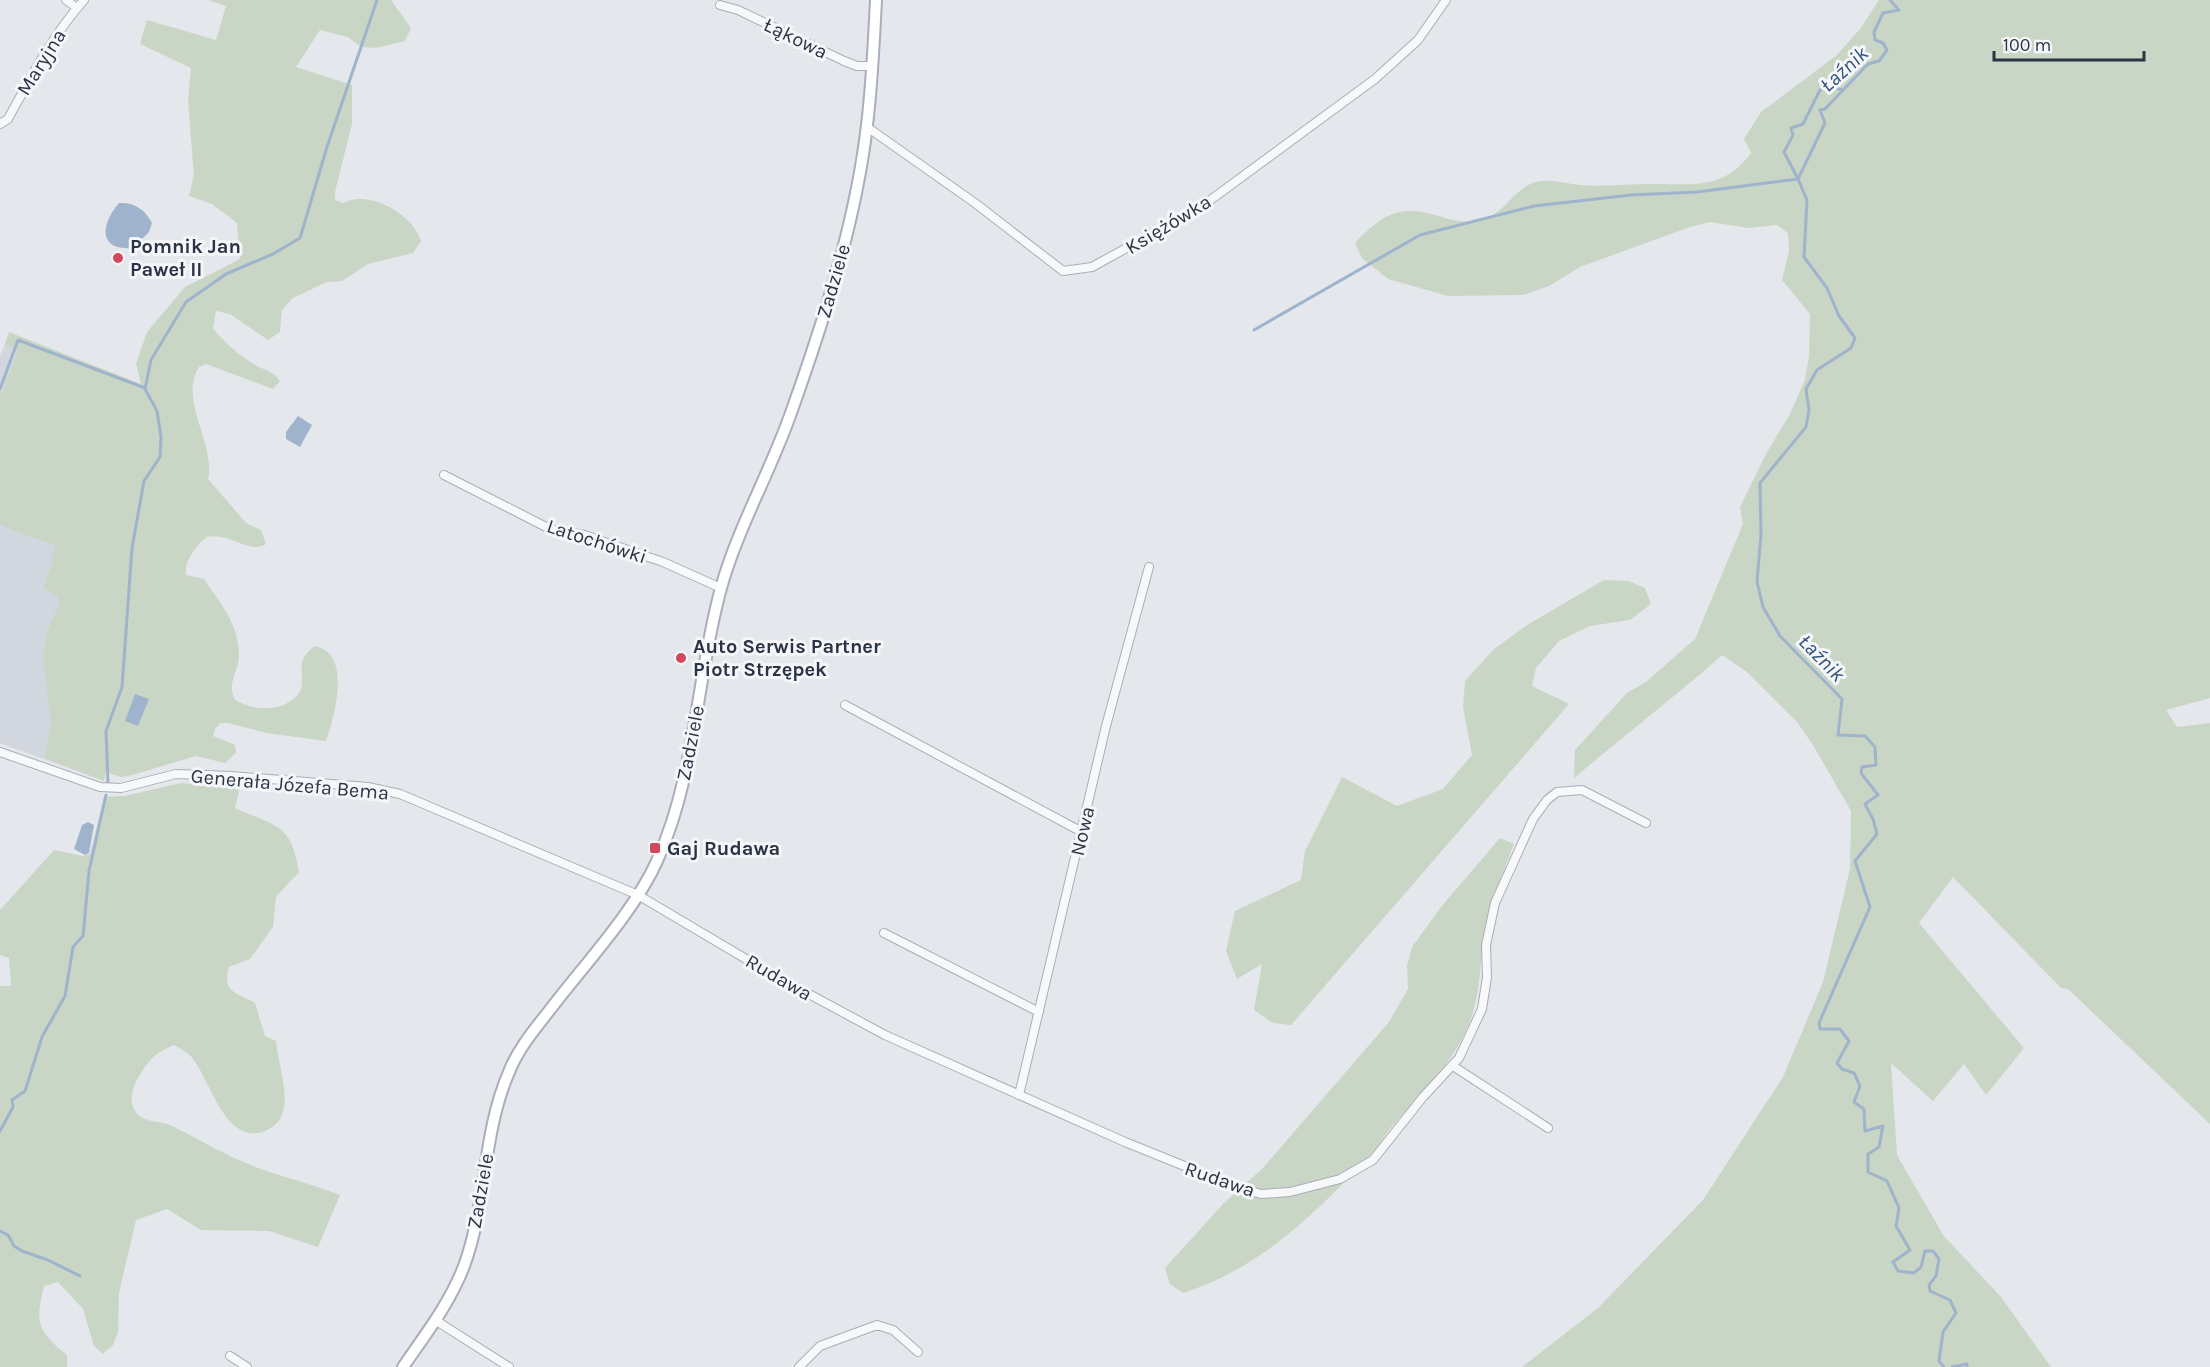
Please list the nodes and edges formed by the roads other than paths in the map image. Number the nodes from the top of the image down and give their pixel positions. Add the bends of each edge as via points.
1 (66, 0) edge
2 (84, 0) edge
3 (876, 0) edge
4 (1446, 0) edge
5 (720, 5) dead end
6 (77, 8) junction
7 (873, 66) junction
8 (0, 124) edge
9 (867, 128) junction
10 (444, 475) dead end
11 (1149, 567) dead end
12 (721, 588) junction
13 (845, 705) dead end
14 (0, 752) edge
15 (1646, 824) dead end
16 (1082, 832) junction
17 (638, 895) junction
18 (884, 933) dead end
19 (1039, 1012) junction
20 (1453, 1066) junction
21 (1019, 1095) junction
22 (1548, 1128) dead end
23 (435, 1320) junction
24 (918, 1352) dead end
25 (230, 1356) dead end
26 (247, 1367) edge
27 (403, 1367) edge
28 (509, 1367) edge
29 (799, 1367) edge

1 - 6 street
2 - 6 street, Maryjna
3 - 7 street, Zadziele
4 - 9 street, Księżówka via 1418,40 1375,79 1201,207 1092,267 1063,271 975,202
5 - 7 street, Łąkowa via 844,61
6 - 8 street, Maryjna via 36,65 8,119
7 - 9 street, Zadziele
9 - 12 street, Zadziele via 849,225 810,360
10 - 12 street, Latochówki via 550,529 606,542
11 - 16 street, Nowa
12 - 17 street, Zadziele via 680,795 657,861
13 - 16 street
14 - 17 street, Generała Józefa Bema via 100,787 122,788 176,774 400,794
15 - 20 street, Rudawa via 1582,790 1557,792 1541,806 1495,903 1486,945 1482,1009
16 - 19 street, Nowa
17 - 21 street, Rudawa via 825,1004
17 - 23 street, Zadziele via 528,1039 508,1073 492,1124 464,1265
18 - 19 street
19 - 21 street, Nowa
20 - 21 street, Rudawa via 1373,1160 1340,1179 1290,1192 1261,1194 1125,1142
20 - 22 street
23 - 27 street, Zadziele
23 - 28 street
24 - 29 street via 893,1330 878,1325 820,1346
25 - 26 street

